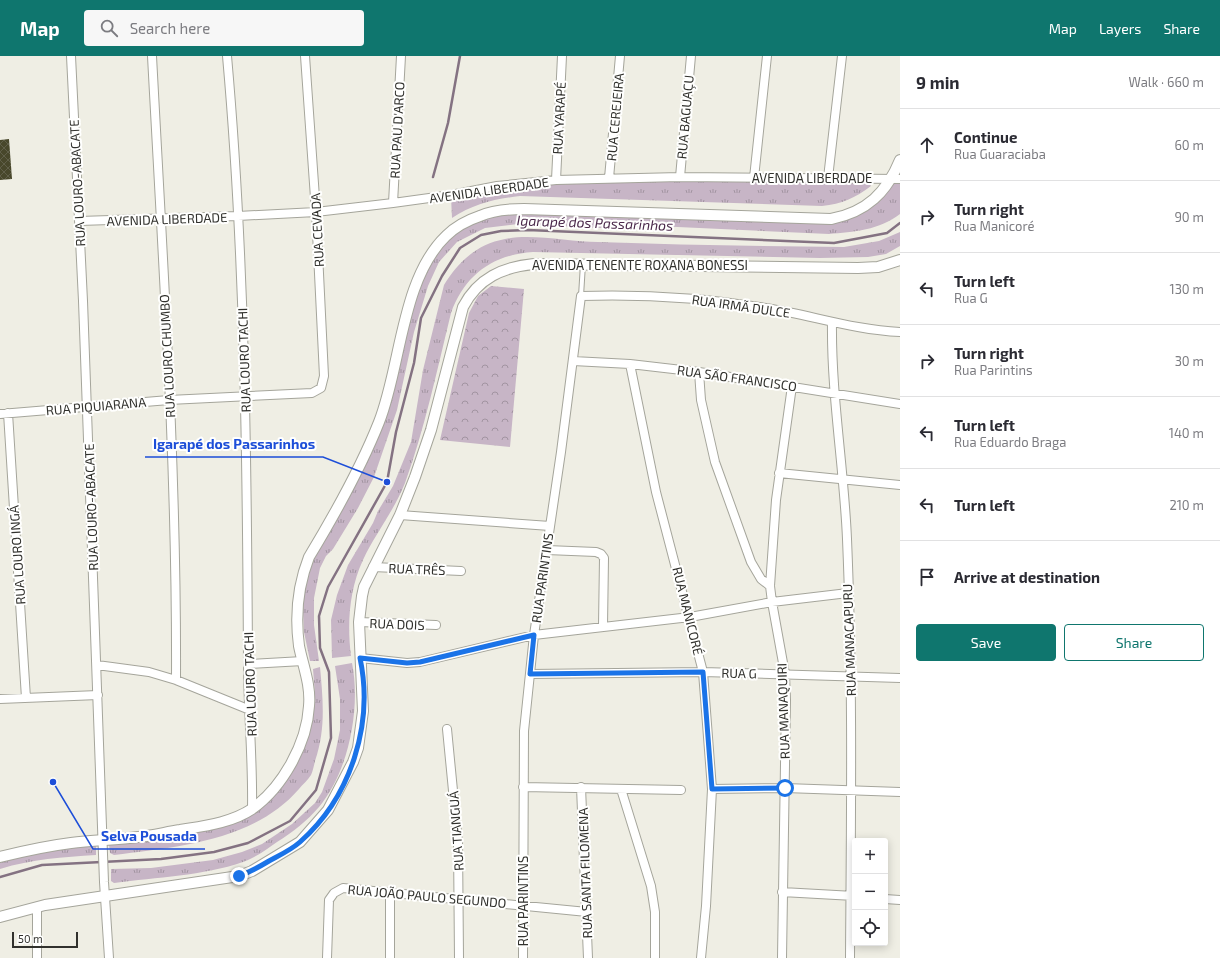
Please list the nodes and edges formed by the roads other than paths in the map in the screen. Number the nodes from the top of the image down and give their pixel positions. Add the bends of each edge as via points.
1 (71, 56) edge
2 (152, 56) edge
3 (227, 56) edge
4 (401, 56) edge
5 (562, 56) edge
6 (620, 56) edge
7 (691, 56) edge
8 (767, 56) edge
9 (842, 56) edge
10 (306, 58) edge
11 (900, 160) edge
12 (680, 177) junction
13 (609, 178) junction
14 (754, 178) junction
15 (828, 178) junction
16 (896, 178) edge
17 (556, 180) junction
18 (392, 203) junction
19 (316, 212) junction
20 (238, 216) junction
21 (160, 219) junction
22 (79, 221) junction
23 (900, 260) edge
24 (583, 264) junction
25 (581, 296) junction
26 (832, 322) junction
27 (900, 332) edge
28 (573, 361) junction
29 (630, 364) junction
30 (699, 372) junction
31 (792, 386) junction
32 (833, 392) junction
33 (312, 393) joint
34 (246, 396) junction
35 (169, 400) junction
36 (900, 404) edge
37 (86, 407) junction
38 (4, 413) edge
39 (780, 473) junction
40 (843, 479) junction
41 (900, 484) edge
42 (400, 515) junction
43 (550, 526) junction
44 (547, 550) junction
45 (373, 568) junction
46 (461, 571) dead end
47 (770, 586) junction
48 (848, 592) junction
49 (772, 602) junction
50 (690, 617) junction
51 (359, 622) junction
52 (436, 625) dead end
53 (603, 626) junction
54 (534, 635) junction
55 (360, 658) junction
56 (303, 661) junction
57 (248, 664) junction
58 (97, 665) junction
59 (703, 672) junction
60 (530, 674) junction
61 (785, 674) junction
62 (851, 676) junction
63 (900, 678) edge
64 (176, 680) junction
65 (98, 695) junction
66 (26, 698) junction
67 (0, 699) edge
68 (250, 710) junction
69 (447, 729) dead end
70 (523, 787) junction
71 (581, 787) junction
72 (785, 788) junction
73 (621, 789) junction
74 (712, 789) junction
75 (852, 789) junction
76 (681, 790) dead end
77 (900, 792) edge
78 (252, 809) junction
79 (103, 841) junction
80 (0, 857) edge
81 (853, 874) edge
82 (390, 892) junction
83 (782, 892) junction
84 (105, 896) junction
85 (852, 896) edge
86 (460, 899) junction
87 (888, 899) edge
88 (900, 900) edge
89 (523, 905) junction
90 (37, 907) junction
91 (852, 910) edge
92 (587, 912) junction
93 (0, 917) edge
94 (37, 958) edge
95 (109, 958) edge
96 (327, 958) edge
97 (390, 958) edge
98 (459, 958) edge
99 (523, 958) edge
100 (588, 958) edge
101 (655, 958) edge
102 (701, 958) edge
103 (782, 958) edge
104 (850, 958) edge

1 - 22 street, RUA LOURO-ABACATE
2 - 21 street, RUA LOURO CHUMBO
3 - 20 street, RUA LOURO TACHI
4 - 18 street, RUA PAU D'ARCO
5 - 17 street, RUA YARAPÉ
6 - 13 street, RUA CEREJEIRA
7 - 12 street, RUA BAGUAÇU
8 - 14 street
9 - 15 street
10 - 19 street, RUA CEVADA
11 - 16 street
12 - 13 street, AVENIDA LIBERDADE
12 - 14 street, AVENIDA LIBERDADE
13 - 17 street, AVENIDA LIBERDADE
14 - 15 street, AVENIDA LIBERDADE
15 - 16 street, AVENIDA LIBERDADE
16 - 56 street via 865,206 831,219 524,208 480,215 446,236 427,263 410,303 379,422 348,489 305,568 297,624
17 - 18 street, AVENIDA LIBERDADE via 496,186
18 - 19 street, AVENIDA LIBERDADE
19 - 20 street, AVENIDA LIBERDADE
19 - 33 street, RUA CEVADA via 324,376 321,388
20 - 21 street, AVENIDA LIBERDADE
20 - 34 street, RUA LOURO TACHI
21 - 22 street, AVENIDA LIBERDADE
21 - 35 street, RUA LOURO CHUMBO
22 - 37 street, RUA LOURO-ABACATE
23 - 24 street, AVENIDA TENENTE ROXANA BONESSI via 878,267 858,268
24 - 25 lane
24 - 42 street, AVENIDA TENENTE ROXANA BONESSI via 534,264 509,268 489,277 468,297 463,307 431,430
25 - 26 street, RUA IRMÃ DULCE via 665,296 711,300
25 - 28 street, RUA PARINTINS
26 - 27 street, RUA IRMÃ DULCE
26 - 32 street, RUA MANACAPURU
28 - 29 street, RUA SÃO FRANCISCO
28 - 43 street, RUA PARINTINS
29 - 30 street, RUA SÃO FRANCISCO
29 - 50 street, RUA MANICORÉ via 656,492
30 - 31 street, RUA SÃO FRANCISCO
30 - 47 street via 701,400 715,462 751,562 756,572
31 - 32 street, RUA SÃO FRANCISCO
31 - 39 street, RUA MANAQUIRI
32 - 36 street, RUA SÃO FRANCISCO
32 - 40 street, RUA MANACAPURU
33 - 34 street, RUA PIQUIARANA
34 - 35 street, RUA PIQUIARANA
34 - 57 street, RUA LOURO TACHI
35 - 37 street, RUA PIQUIARANA
35 - 64 street, RUA LOURO CHUMBO via 176,590
37 - 38 street, RUA PIQUIARANA
37 - 58 street, RUA LOURO-ABACATE
38 - 66 street, RUA LOURO INGÁ
39 - 40 street
39 - 47 street, RUA MANAQUIRI
40 - 41 street
40 - 48 street, RUA MANACAPURU
42 - 43 street
42 - 45 street, AVENIDA TENENTE ROXANA BONESSI
43 - 44 street, RUA PARINTINS
44 - 53 street via 596,552 604,558
44 - 54 street, RUA PARINTINS
45 - 46 street, RUA TRÊS
45 - 51 street, AVENIDA TENENTE ROXANA BONESSI via 362,596
47 - 49 street, RUA MANAQUIRI
48 - 49 street
48 - 62 street, RUA MANACAPURU
49 - 50 street
49 - 61 street, RUA MANAQUIRI
50 - 53 street
50 - 59 street, RUA MANICORÉ
51 - 52 street, RUA DOIS
51 - 55 street, AVENIDA TENENTE ROXANA BONESSI
53 - 54 street
54 - 55 street via 420,662
54 - 60 street, RUA PARINTINS
55 - 84 street, AVENIDA TENENTE ROXANA BONESSI via 364,687 358,748 347,776 328,810 300,842 239,876
56 - 57 street
56 - 78 street via 310,698 303,738 290,766
57 - 68 street, RUA LOURO TACHI
58 - 64 street via 142,671
58 - 65 street, RUA LOURO-ABACATE
59 - 60 street, RUA G
59 - 61 street, RUA G
59 - 74 street, RUA MANICORÉ
60 - 70 street, RUA PARINTINS via 524,731
61 - 62 street, RUA G
61 - 72 street, RUA MANAQUIRI
62 - 63 street, RUA G
62 - 75 street, RUA MANACAPURU
64 - 68 street
65 - 66 street
65 - 79 street, RUA LOURO-ABACATE
66 - 67 street
68 - 78 street, RUA LOURO TACHI
69 - 86 street, RUA TIANGUÁ via 458,842
70 - 71 street, RUA SANTA FILOMENA
70 - 89 street, RUA PARINTINS
71 - 73 street, RUA SANTA FILOMENA
71 - 92 street, RUA SANTA FILOMENA
72 - 74 street
72 - 75 street
72 - 83 street, RUA MANAQUIRI
73 - 76 street, RUA SANTA FILOMENA
73 - 101 street via 651,886 655,912
74 - 102 street, RUA MANICORÉ
75 - 77 street
75 - 81 street, RUA MANACAPURU
78 - 79 street via 212,824
79 - 80 street via 44,846
79 - 84 street, RUA LOURO-ABACATE
82 - 86 street, RUA JOÃO PAULO SEGUNDO
82 - 96 street, RUA JOÃO PAULO SEGUNDO via 343,888 330,896 327,908
82 - 97 street
83 - 85 street
83 - 103 street, RUA MANAQUIRI
84 - 90 street, AVENIDA TENENTE ROXANA BONESSI
84 - 95 street, RUA LOURO-ABACATE
86 - 89 street, RUA JOÃO PAULO SEGUNDO
86 - 98 street, RUA TIANGUÁ
87 - 88 street
89 - 92 street, RUA JOÃO PAULO SEGUNDO
89 - 99 street, RUA PARINTINS
90 - 93 street, AVENIDA TENENTE ROXANA BONESSI
90 - 94 street
91 - 104 street, RUA MANACAPURU
92 - 100 street, RUA SANTA FILOMENA

